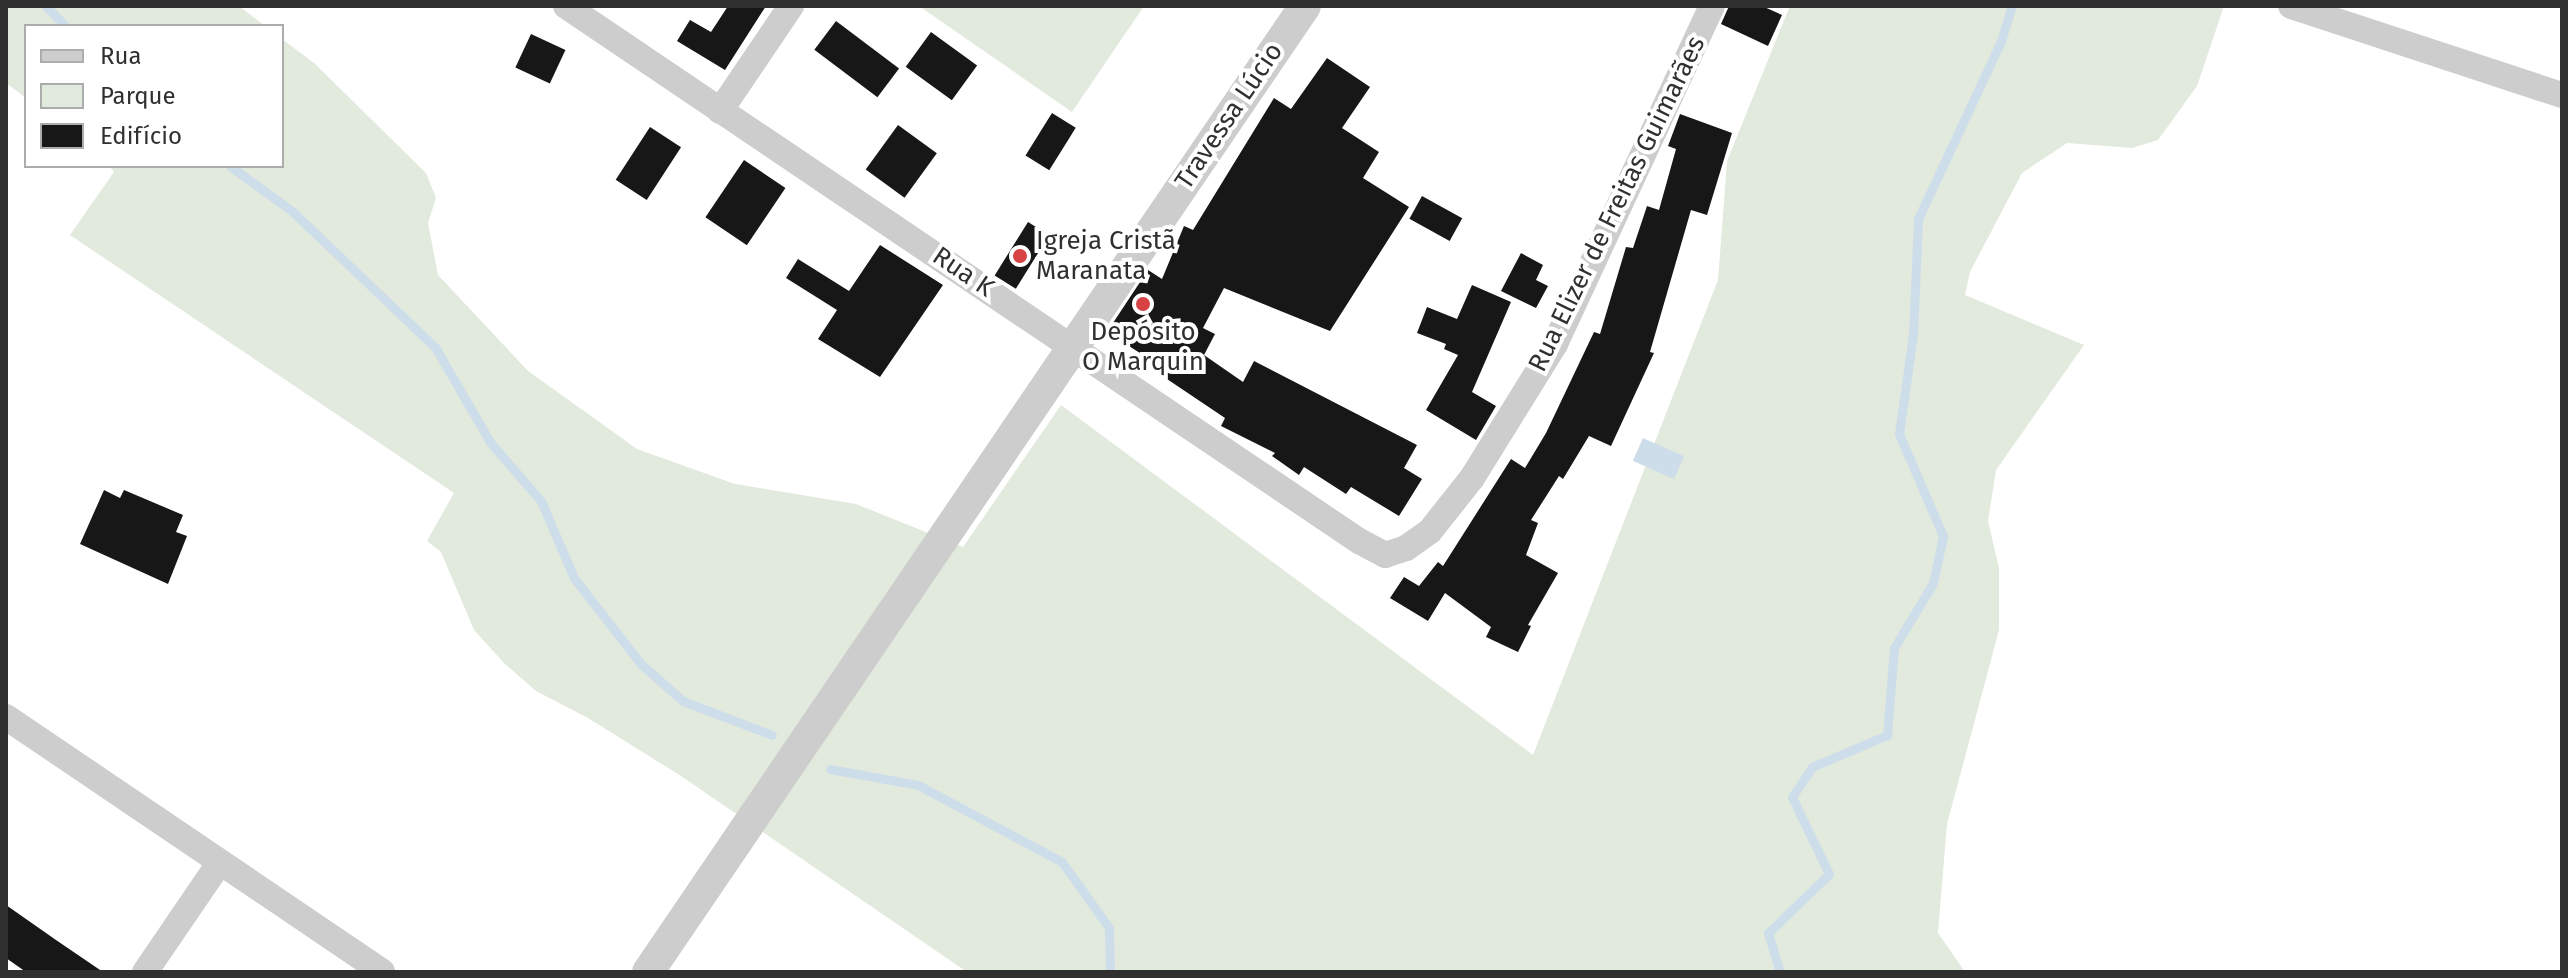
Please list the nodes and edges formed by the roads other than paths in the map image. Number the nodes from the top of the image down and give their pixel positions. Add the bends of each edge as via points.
1 (566, 6) edge
2 (791, 6) edge
3 (1305, 6) edge
4 (1712, 6) edge
5 (2291, 6) edge
6 (2562, 95) edge
7 (720, 111) junction
8 (1072, 345) junction
9 (1359, 541) joint
10 (6, 717) edge
11 (220, 862) junction
12 (145, 972) edge
13 (382, 972) edge
14 (648, 972) edge

1 - 7 street, Rua K
2 - 7 street
3 - 8 street, Travessa Lúcio
4 - 9 street, Rua Elizer de Freitas Guimarães via 1555,344 1472,478 1430,531 1406,548 1385,555
5 - 6 street
7 - 8 street, Rua K
8 - 9 street, Rua K
8 - 14 street, Travessa Lúcio
10 - 11 street
11 - 12 street
11 - 13 street

